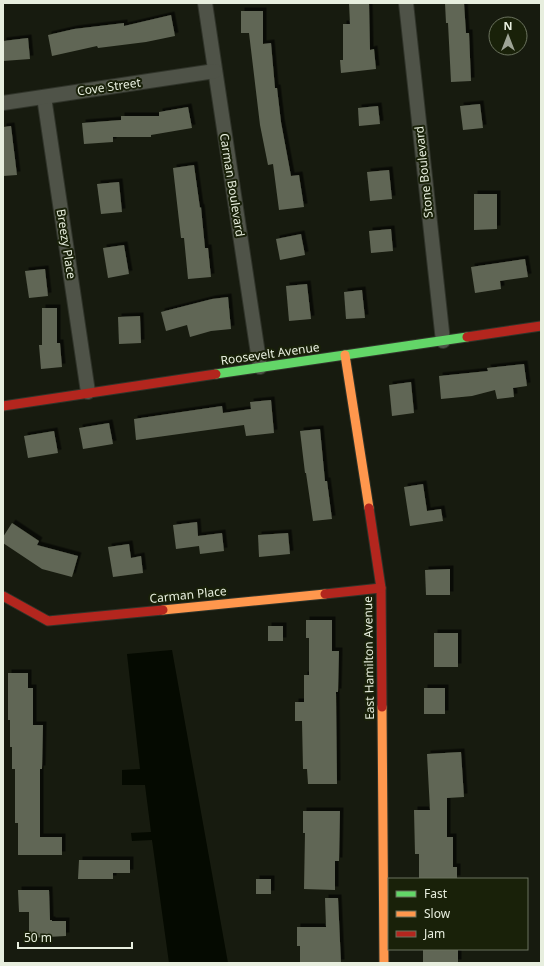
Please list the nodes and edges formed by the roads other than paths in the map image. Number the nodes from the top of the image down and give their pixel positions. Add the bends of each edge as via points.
1 (205, 3) edge
2 (406, 3) edge
3 (215, 71) junction
4 (44, 96) junction
5 (3, 102) edge
6 (541, 326) edge
7 (443, 340) junction
8 (345, 355) junction
9 (260, 367) junction
10 (88, 392) junction
11 (3, 406) edge
12 (380, 588) junction
13 (3, 596) edge
14 (384, 963) edge

1 - 3 street, Carman Boulevard
2 - 7 street, Stone Boulevard
3 - 4 street, Cove Street
3 - 9 street, Carman Boulevard
4 - 5 street, Cove Street
4 - 10 street, Breezy Place
6 - 7 street, Roosevelt Avenue
7 - 8 street, Roosevelt Avenue
8 - 9 street, Roosevelt Avenue
8 - 12 street, East Hamilton Avenue
9 - 10 street, Roosevelt Avenue
10 - 11 street, Roosevelt Avenue
12 - 13 street, Carman Place via 48,621
12 - 14 street, East Hamilton Avenue

